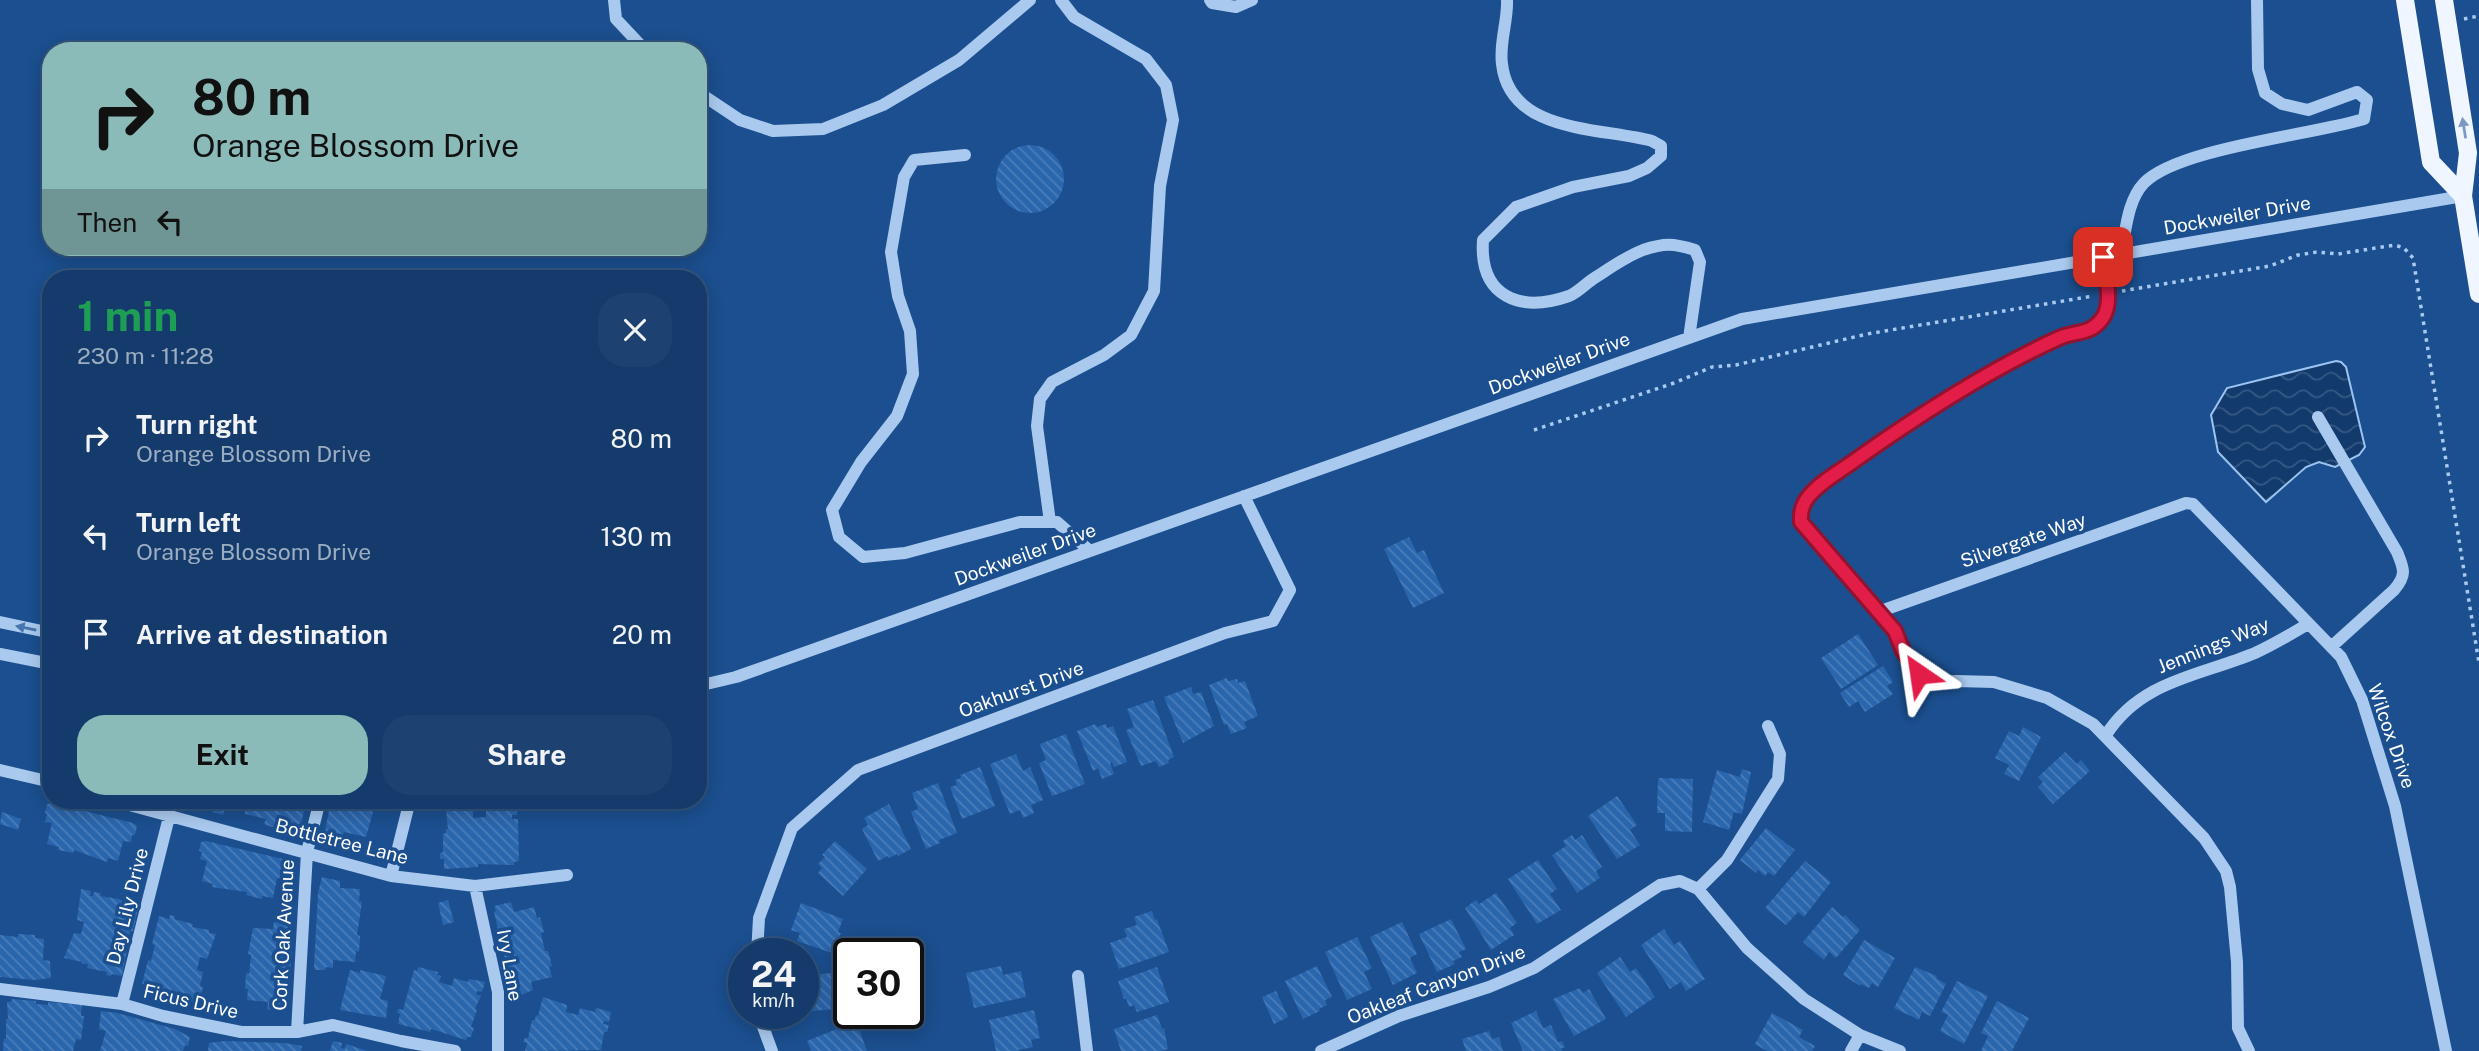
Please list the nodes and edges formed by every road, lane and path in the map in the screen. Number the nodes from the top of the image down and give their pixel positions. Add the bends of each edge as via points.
1 (614, 0) edge
2 (1030, 0) edge
3 (1061, 0) edge
4 (1210, 0) edge
5 (1252, 0) edge
6 (1507, 0) edge
7 (2257, 0) edge
8 (2405, 0) edge
9 (2444, 0) edge
10 (638, 42) edge
11 (707, 98) edge
12 (965, 155) dead end
13 (2463, 195) junction
14 (2121, 254) junction
15 (2103, 257) junction
16 (2107, 294) junction
17 (2479, 294) edge
18 (1689, 338) junction
19 (2318, 417) dead end
20 (1534, 430) dead end
21 (1244, 496) junction
22 (2181, 505) joint
23 (1050, 522) junction
24 (1090, 551) junction
25 (1878, 612) junction
26 (0, 622) edge
27 (2308, 624) junction
28 (42, 633) edge
29 (2331, 647) junction
30 (0, 654) edge
31 (42, 662) edge
32 (2479, 663) edge
33 (707, 684) edge
34 (1768, 726) dead end
35 (2106, 735) junction
36 (0, 770) edge
37 (42, 780) edge
38 (156, 809) edge
39 (318, 809) edge
40 (408, 809) edge
41 (169, 817) junction
42 (307, 852) junction
43 (567, 875) dead end
44 (391, 876) junction
45 (475, 886) junction
46 (1698, 889) junction
47 (758, 938) edge
48 (1077, 976) dead end
49 (0, 989) edge
50 (122, 1004) junction
51 (764, 1029) edge
52 (297, 1032) junction
53 (1860, 1035) junction
54 (400, 1046) edge
55 (455, 1051) edge
56 (498, 1051) edge
57 (772, 1051) edge
58 (1087, 1051) edge
59 (1321, 1051) edge
60 (1852, 1051) edge
61 (1900, 1051) edge
62 (2249, 1051) edge
63 (2446, 1051) edge

1 - 10 street via 616,19
2 - 11 street via 959,60 883,105 823,129 773,131 740,121
3 - 23 street via 1074,17 1146,59 1166,85 1173,120 1160,187 1154,291 1132,335 1052,382 1041,399 1037,426
4 - 5 street via 1236,8
6 - 18 street via 1501,63 1509,89 1519,100 1548,121 1652,141 1661,146 1661,156 1629,176 1573,187 1517,207 1483,240 1491,284 1503,296 1530,303 1571,295 1640,251 1670,243 1695,250 1700,262
7 - 14 street via 2258,68 2265,93 2282,104 2308,110 2357,92 2367,100 2364,119 2201,156 2162,171 2144,183 2132,200
8 - 13 main road via 2431,162
13 -> 9 main road via 2468,153
12 - 23 street via 914,160 904,177 891,252 910,331 913,374 897,416 832,510 839,537 863,557 905,553 1020,522
13 - 14 street, Dockweiler Drive
13 - 17 main road
14 - 15 street, Dockweiler Drive
15 - 16 street
15 - 18 street, Dockweiler Drive via 1742,319
16 - 20 path via 1867,334 1712,367
16 - 25 street via 2101,321 2086,332 2062,336 1975,383 1893,434 1808,496 1800,512 1801,522
16 - 32 path via 2270,267 2317,252 2404,248 2413,258
18 - 21 street, Dockweiler Drive
19 - 29 street via 2403,567 2403,580 2394,590
21 - 24 street, Dockweiler Drive
21 - 47 street, Oakhurst Drive via 1290,590 1273,621 1225,633 858,770 792,828 759,918
22 - 25 street, Silvergate Way
22 - 27 street, Wilcox Drive via 2194,505
23 - 24 street via 1057,522
24 - 33 street, Dockweiler Drive
25 - 35 street via 1895,631 1919,674 1931,684 1975,681 2008,685 2063,706
28 -> 26 street
27 - 29 street, Wilcox Drive
27 - 35 street, Jennings Way via 2257,652 2154,689 2125,711
29 - 63 street, Wilcox Drive via 2341,657 2362,700 2395,806
30 - 31 street
34 - 46 street via 1780,754 1778,779 1727,860
35 - 62 street via 2204,838 2226,871 2233,905 2238,1028
36 - 37 street
38 - 41 street, Bottletree Lane
39 - 42 street, Cork Oak Avenue
40 - 44 street
41 - 42 street, Bottletree Lane
41 - 50 street, Day Lily Drive
42 - 44 street, Bottletree Lane
42 - 52 street, Cork Oak Avenue
43 - 45 street, Bottletree Lane
44 - 45 street, Bottletree Lane
45 - 56 street, Ivy Lane via 498,992
46 - 53 street via 1747,948 1804,999
46 - 59 street, Oakleaf Canyon Drive via 1680,881 1660,885 1534,968 1399,1016
48 - 58 street
49 - 50 street, Ficus Drive
50 - 52 street, Ficus Drive via 242,1032
51 - 57 street
52 - 54 street, Ficus Drive via 333,1025
53 - 60 street
53 - 61 street
54 - 55 street, Ficus Drive

